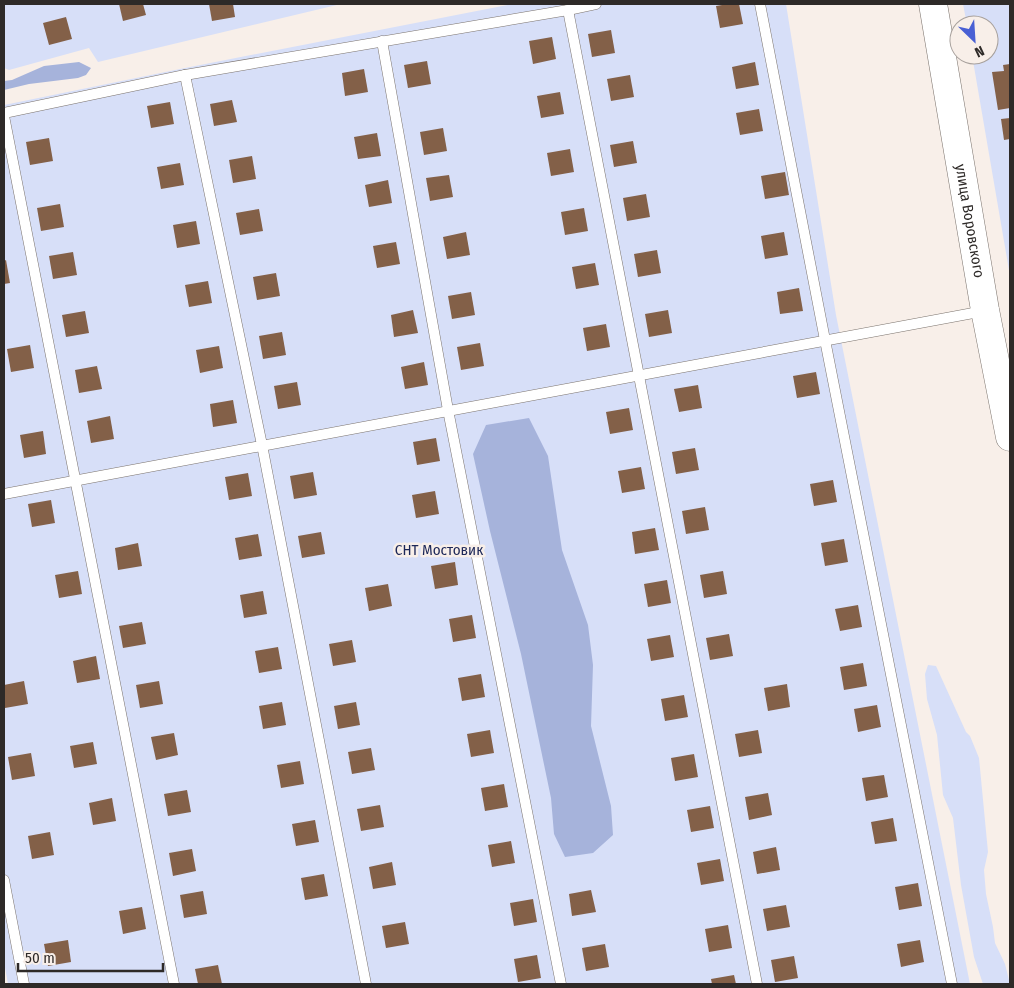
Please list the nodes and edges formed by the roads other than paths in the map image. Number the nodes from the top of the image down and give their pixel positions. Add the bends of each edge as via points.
1 (596, 4) edge
2 (760, 4) edge
3 (933, 4) edge
4 (568, 10) junction
5 (382, 41) junction
6 (186, 75) junction
7 (4, 114) edge
8 (985, 310) junction
9 (825, 340) junction
10 (638, 374) junction
11 (448, 410) junction
12 (1010, 437) edge
13 (262, 445) junction
14 (75, 480) junction
15 (4, 494) edge
16 (4, 880) edge
17 (24, 984) edge
18 (174, 984) edge
19 (366, 984) edge
20 (561, 984) edge
21 (757, 984) edge
22 (952, 984) edge

1 - 4 lane
2 - 9 lane
3 - 8 main road, улица Воровского
4 - 5 lane
4 - 10 lane
5 - 6 lane
5 - 11 lane
6 - 7 lane
6 - 13 lane
7 - 14 lane
8 - 9 lane
8 - 12 main road, улица Воровского
9 - 10 lane
9 - 22 lane
10 - 11 lane
10 - 21 lane
11 - 13 lane
11 - 20 lane
13 - 14 lane
13 - 19 lane
14 - 15 lane
14 - 18 lane
16 - 17 lane

